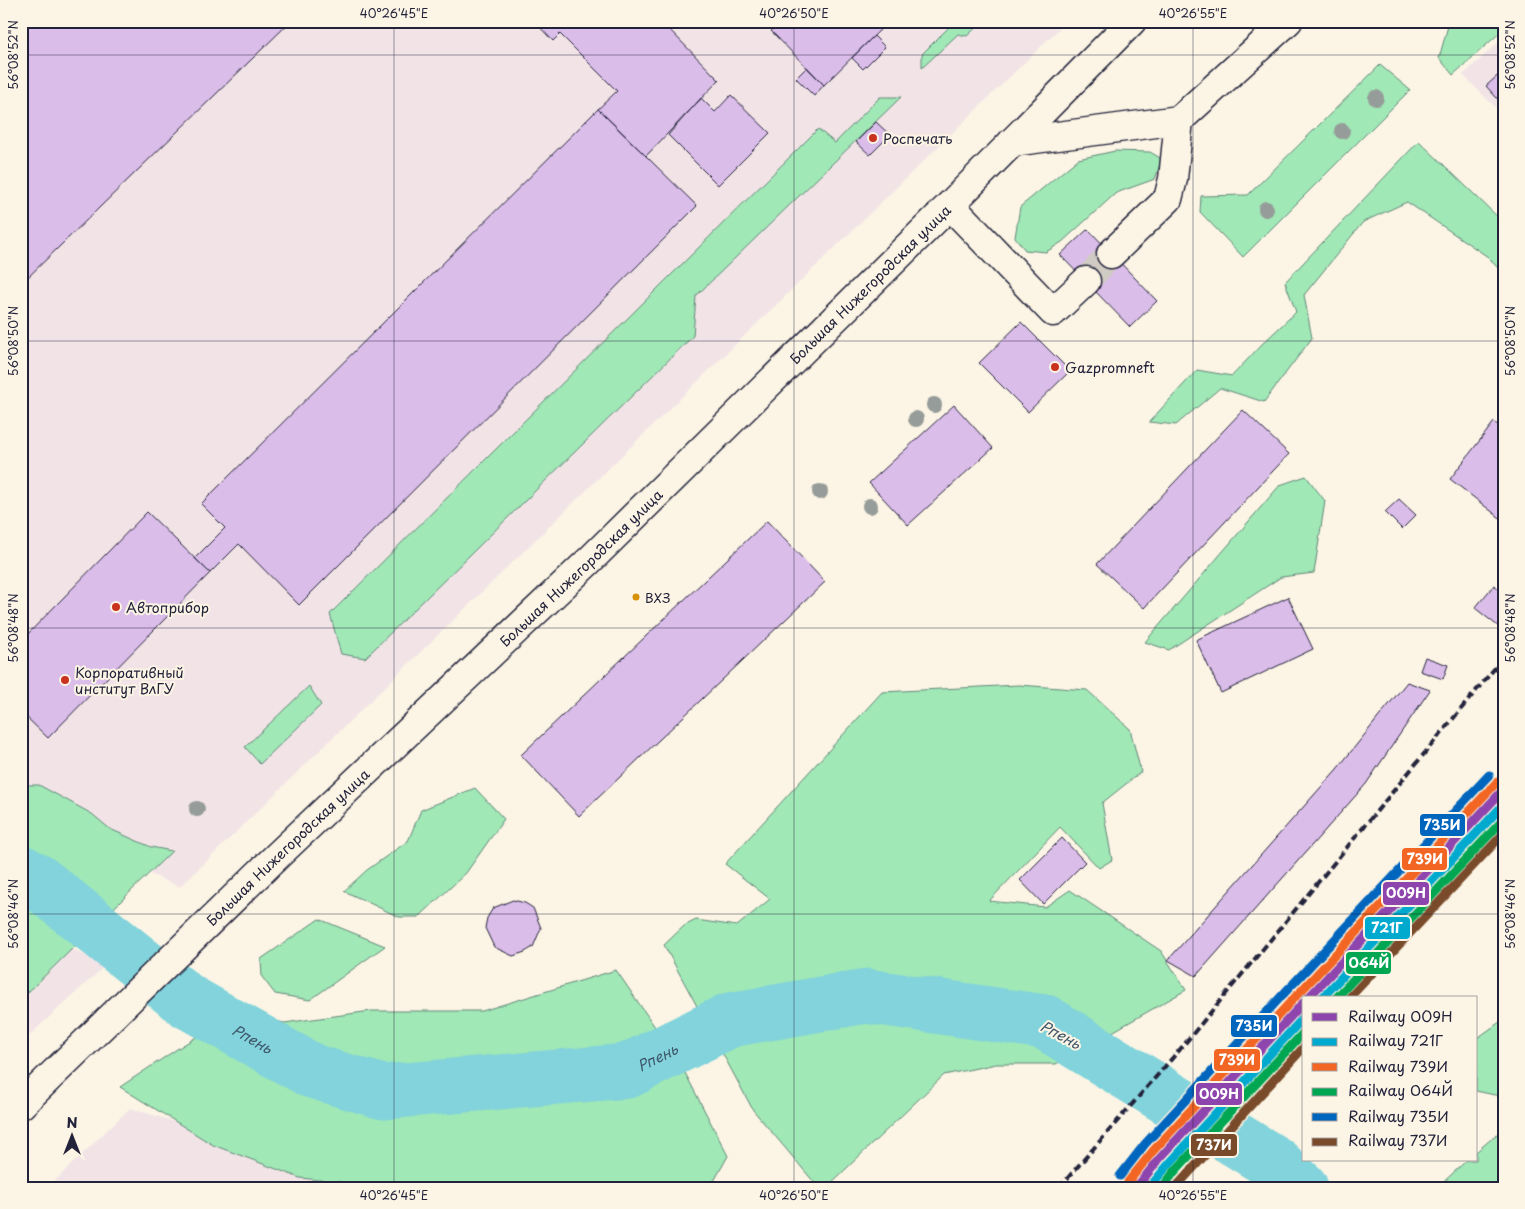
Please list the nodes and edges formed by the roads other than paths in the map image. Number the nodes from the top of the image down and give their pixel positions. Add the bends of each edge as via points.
1 (1132, 21) edge
2 (1288, 21) edge
3 (1179, 120) junction
4 (1012, 142) junction
5 (950, 205) junction
6 (1111, 254) tunnel mouth
7 (1086, 281) tunnel mouth
8 (21, 1105) edge

1 - 4 main road, Большая Нижегородская улица
2 - 3 main road
3 - 4 main road
3 - 6 main road via 1168,199
4 - 5 main road, Большая Нижегородская улица
5 - 7 main road via 1053,312
5 - 8 main road, Большая Нижегородская улица via 591,559 277,856

